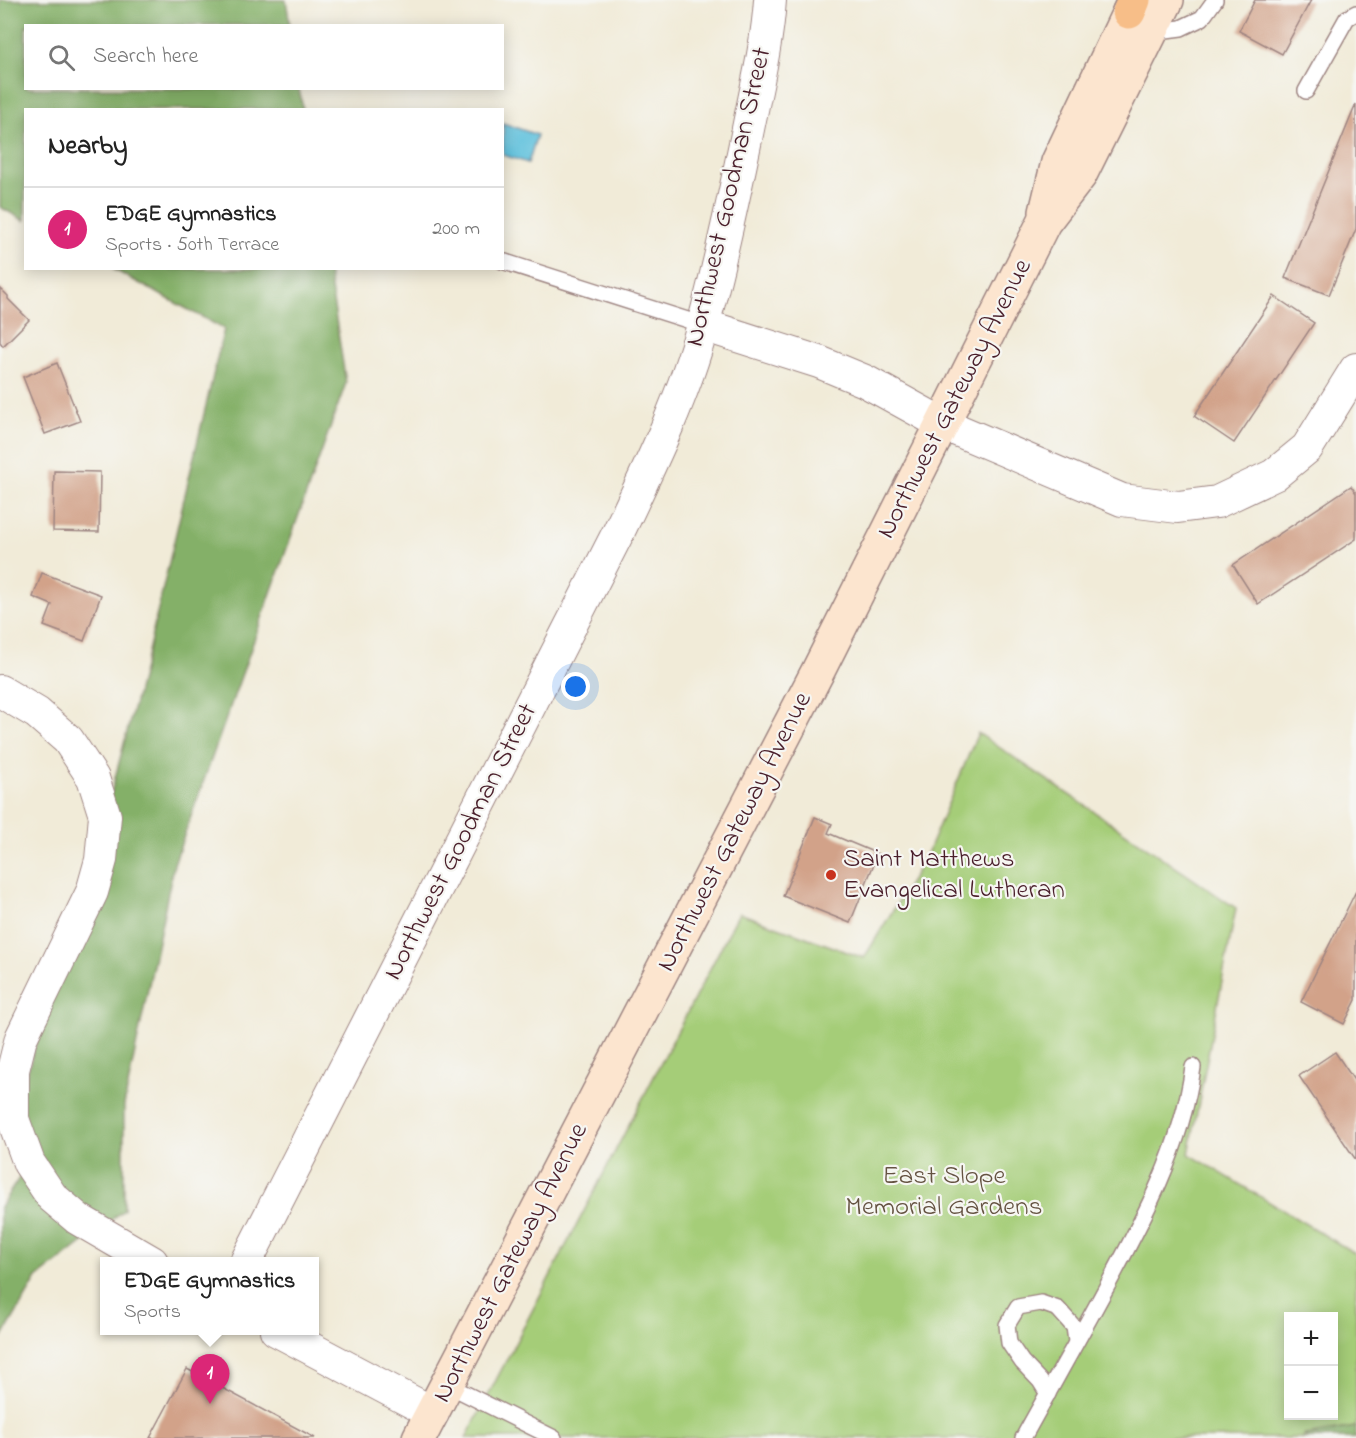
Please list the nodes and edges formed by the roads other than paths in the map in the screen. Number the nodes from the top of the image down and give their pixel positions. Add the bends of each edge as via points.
1 (770, 0) edge
2 (1167, 0) edge
3 (1215, 0) edge
4 (1356, 13) edge
5 (1138, 15) edge
6 (1306, 91) dead end
7 (504, 262) edge
8 (703, 325) junction
9 (1356, 369) edge
10 (943, 424) junction
11 (0, 691) edge
12 (1193, 1067) dead end
13 (143, 1257) edge
14 (249, 1257) edge
15 (286, 1335) edge
16 (1076, 1341) junction
17 (1048, 1394) junction
18 (434, 1412) edge
19 (554, 1438) edge
20 (1023, 1438) edge

1 - 8 street, Northwest Goodman Street via 731,212
2 - 5 main road, Northwest Gateway Avenue
3 - 5 lane via 1202,18 1181,28
4 - 6 lane via 1347,18
5 - 10 main road, Northwest Gateway Avenue via 1058,162 1044,222
7 - 8 lane
8 - 10 street via 819,362 865,381
8 - 14 street, Northwest Goodman Street via 642,484
9 - 10 street via 1307,448 1274,475 1217,502 1178,507 1122,500
10 - 18 main road, Northwest Gateway Avenue
11 - 13 street via 37,713 68,740 93,778 105,816 101,860 92,892 21,1038 13,1070 13,1119 29,1163 52,1197 78,1219
12 - 16 lane via 1182,1122 1168,1161 1131,1242
15 - 18 street
16 - 17 lane
16 - 17 lane via 1074,1327 1058,1309 1041,1304 1018,1307 1007,1325 1009,1343
17 - 20 lane
18 - 19 lane

